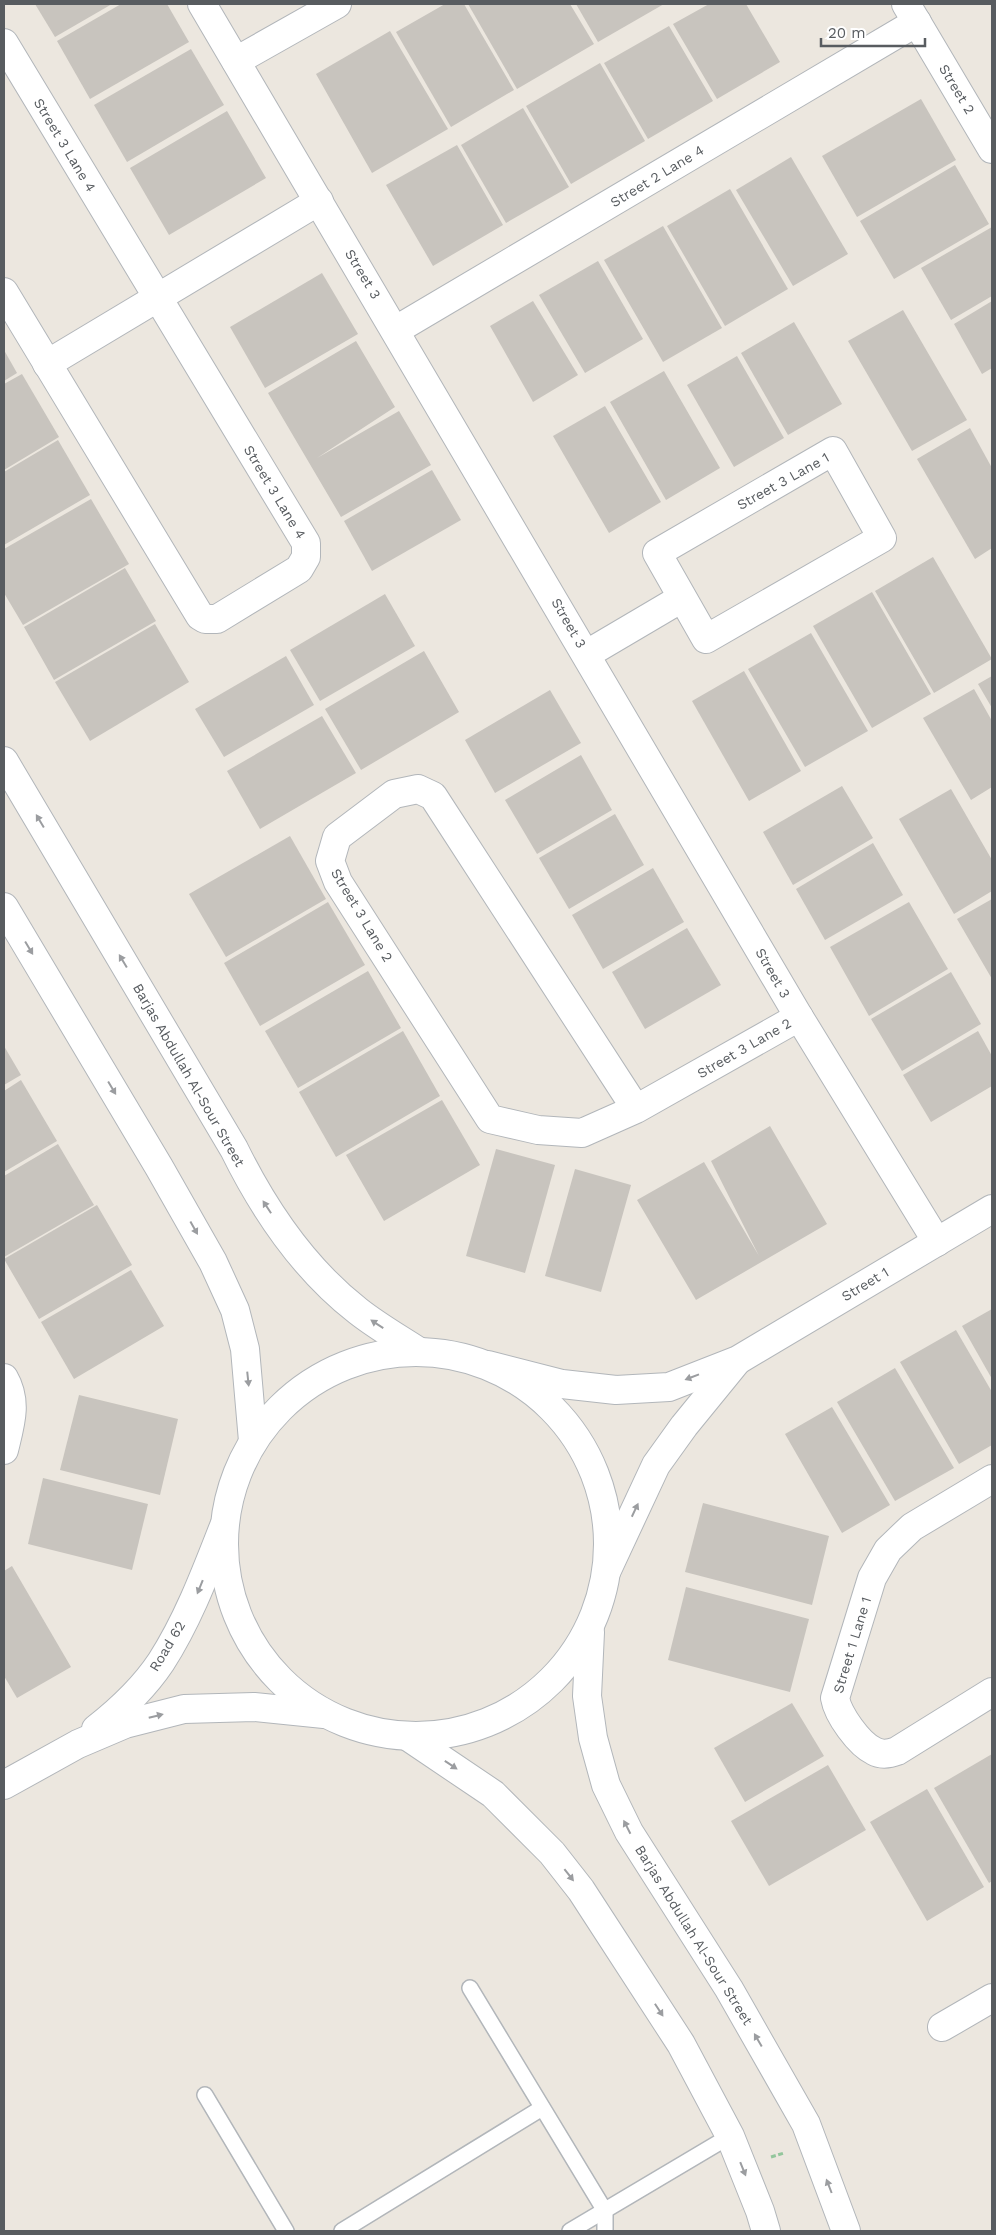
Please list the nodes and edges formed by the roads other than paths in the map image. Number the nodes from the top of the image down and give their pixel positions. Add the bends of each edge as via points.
1 (202, 4) edge
2 (337, 4) edge
3 (912, 13) edge
4 (4, 43) edge
5 (236, 61) junction
6 (992, 149) edge
7 (319, 201) junction
8 (4, 292) edge
9 (158, 298) junction
10 (396, 330) junction
11 (47, 364) junction
12 (682, 598) junction
13 (587, 654) junction
14 (4, 761) edge
15 (4, 907) edge
16 (799, 1017) junction
17 (636, 1109) junction
18 (992, 1209) edge
19 (937, 1242) junction
20 (418, 1351) junction
21 (738, 1360) junction
22 (488, 1365) junction
23 (4, 1378) edge
24 (253, 1441) junction
25 (4, 1450) edge
26 (992, 1479) edge
27 (224, 1526) junction
28 (607, 1570) junction
29 (590, 1627) junction
30 (992, 1692) edge
31 (324, 1714) junction
32 (410, 1738) junction
33 (78, 1744) junction
34 (4, 1785) edge
35 (470, 1988) dead end
36 (992, 1998) edge
37 (942, 2027) dead end
38 (205, 2095) dead end
39 (542, 2108) junction
40 (730, 2136) junction
41 (604, 2211) junction
42 (286, 2231) edge
43 (342, 2231) edge
44 (570, 2231) edge
45 (605, 2231) edge
46 (766, 2231) edge
47 (846, 2231) edge

1 - 5 street, Street 3
2 - 5 street
3 - 6 street, Street 2
3 - 10 street, Street 2 Lane 4
4 - 9 street, Street 3 Lane 4
5 - 7 street, Street 3
7 - 9 street
7 - 10 street, Street 3
8 - 11 street, Street 3 Lane 4
9 - 11 street
9 - 11 street, Street 3 Lane 4 via 306,543 306,557 299,569 217,619 205,619 196,611
10 - 13 street, Street 3
12 - 12 street, Street 3 Lane 1 via 657,553 833,451 882,538 706,639
12 - 13 street
13 - 16 street, Street 3
20 -> 14 street, Barjas Abdullah Al-Sour Street via 358,1311 312,1269 278,1224
15 -> 24 street via 159,1167 235,1310 245,1348
16 - 17 street, Street 3 Lane 2
16 - 19 street, Street 3
17 - 17 street, Street 3 Lane 2 via 582,1133 538,1130 490,1119 338,882 330,861 336,837 394,794 418,789 433,796
18 - 19 street, Street 1
19 - 21 street, Street 1
20 - 22 street via 454,1355
20 - 24 street via 379,1354 307,1384 277,1410
21 -> 22 street, Street 1 via 668,1387 616,1390 562,1384
28 -> 21 street, Street 1 via 656,1465
22 - 28 street via 525,1385 557,1413 582,1447 600,1486 608,1527
23 - 25 street via 10,1389 13,1414
24 - 27 street via 233,1482
26 - 30 street, Street 1 Lane 1 via 912,1527 888,1550 872,1578 835,1698 842,1718 867,1746 874,1752 890,1754
27 - 31 street via 225,1571 237,1614 253,1646 287,1688
27 -> 33 street, Road 62 via 198,1593 160,1663 118,1711
28 - 29 street via 601,1599
29 - 32 street via 567,1665 535,1697 497,1720 480,1726 455,1734
47 -> 29 street, Barjas Abdullah Al-Sour Street via 806,2124 729,1988 629,1832 606,1785 593,1738 587,1696
31 - 32 street via 366,1731
33 -> 31 street, Road 62 via 125,1724 184,1709 254,1707
32 -> 40 street via 493,1794 552,1853 581,1890 681,2044
33 - 34 street, Road 62
35 - 39 lane
36 - 37 street
38 - 42 lane
39 - 41 lane
39 - 43 lane
40 - 41 lane
40 -> 46 street
41 - 44 lane
41 - 45 lane

